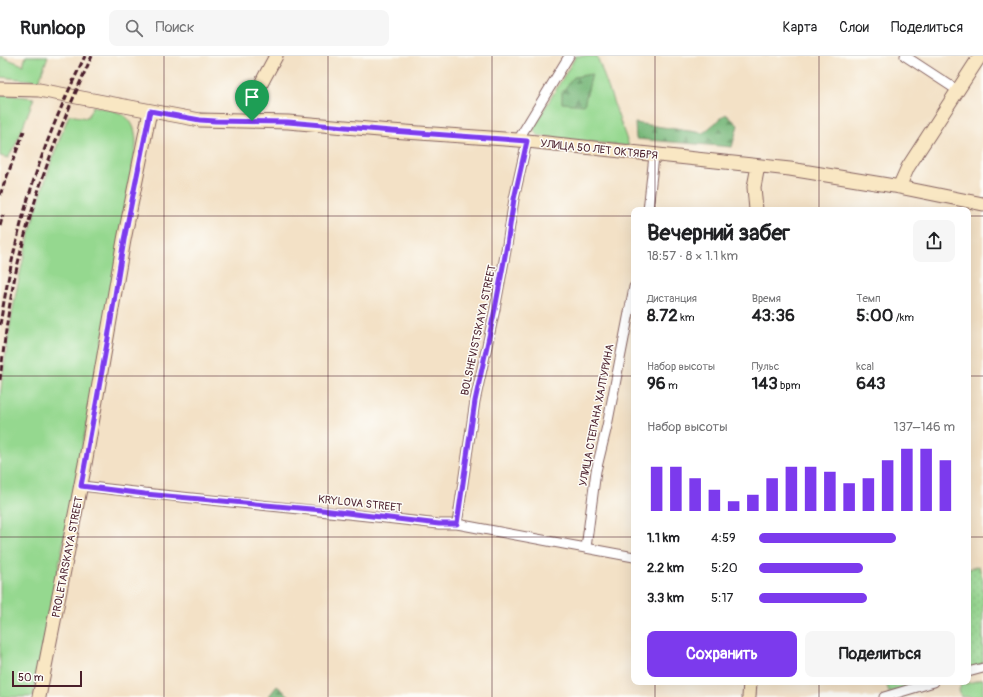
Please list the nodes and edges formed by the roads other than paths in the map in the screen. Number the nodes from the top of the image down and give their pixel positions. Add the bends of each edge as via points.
1 (276, 56) edge
2 (569, 56) edge
3 (905, 56) edge
4 (980, 56) edge
5 (0, 88) edge
6 (957, 90) junction
7 (150, 111) junction
8 (252, 121) junction
9 (522, 141) junction
10 (654, 156) junction
11 (758, 166) junction
12 (899, 187) junction
13 (983, 204) edge
14 (648, 207) edge
15 (756, 207) edge
16 (631, 302) edge
17 (81, 486) junction
18 (457, 524) junction
19 (586, 548) junction
20 (631, 556) edge
21 (983, 668) edge
22 (971, 671) edge
23 (750, 685) edge
24 (924, 685) edge
25 (39, 697) edge
26 (749, 697) edge
27 (884, 697) edge

1 - 8 main road via 255,97
2 - 9 street, BOLSHEVISTSKAYA STREET
3 - 6 street
4 - 6 main road
5 - 7 main road, УЛИЦА 50 ЛЕТ ОКТЯБРЯ via 48,92
6 - 12 main road via 908,167
7 - 8 main road, УЛИЦА 50 ЛЕТ ОКТЯБРЯ via 200,120
7 - 17 main road, PROLETARSKAYA STREET via 124,240
8 - 9 main road, УЛИЦА 50 ЛЕТ ОКТЯБРЯ
9 - 10 main road, УЛИЦА 50 ЛЕТ ОКТЯБРЯ
9 - 18 street, BOLSHEVISTSKAYA STREET via 507,245 475,401
10 - 11 main road, УЛИЦА 50 ЛЕТ ОКТЯБРЯ
10 - 14 street
11 - 12 main road, УЛИЦА 50 ЛЕТ ОКТЯБРЯ
11 - 15 main road via 754,186
12 - 13 main road, УЛИЦА 50 ЛЕТ ОКТЯБРЯ
16 - 19 street, УЛИЦА СТЕПАНА ХАЛТУРИНА via 596,471
17 - 18 street, KRYLOVA STREET
17 - 25 main road, PROLETARSKAYA STREET
18 - 19 street, KRYLOVA STREET
19 - 20 street, KRYLOVA STREET
21 - 22 street
23 - 26 main road
24 - 27 street

